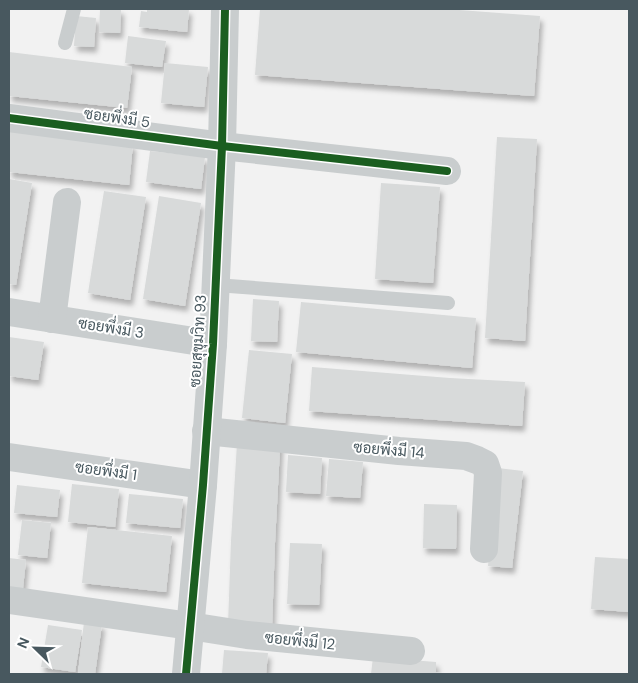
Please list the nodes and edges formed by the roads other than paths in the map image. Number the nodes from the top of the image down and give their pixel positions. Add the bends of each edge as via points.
1 (74, 9) edge
2 (225, 9) edge
3 (65, 43) dead end
4 (9, 118) edge
5 (222, 146) junction
6 (447, 170) dead end
7 (67, 202) dead end
8 (216, 285) junction
9 (448, 303) dead end
10 (9, 312) edge
11 (52, 319) junction
12 (213, 344) junction
13 (206, 431) junction
14 (9, 457) edge
15 (202, 485) junction
16 (484, 549) dead end
17 (9, 600) edge
18 (190, 626) junction
19 (411, 651) dead end
20 (186, 674) edge

1 - 3 lane
2 - 5 street, ซอยสุขุมวิท 93
4 - 5 street, ซอยพึ่งมี 5
5 - 6 street, ซอยพึ่งมี 5
5 - 8 street, ซอยสุขุมวิท 93
7 - 11 street
8 - 9 lane
8 - 12 street, ซอยสุขุมวิท 93
10 - 11 street, ซอยพึ่งมี 3
11 - 12 street, ซอยพึ่งมี 3
12 - 13 street, ซอยสุขุมวิท 93
13 - 15 street, ซอยสุขุมวิท 93
13 - 16 street, ซอยพึ่งมี 14 via 466,456 477,460 485,464 488,473
14 - 15 street, ซอยพึ่งมี 1
15 - 18 street, ซอยสุขุมวิท 93
17 - 18 street, ซอยพึ่งมี 12
18 - 19 street, ซอยพึ่งมี 12 via 247,635
18 - 20 street, ซอยสุขุมวิท 93

